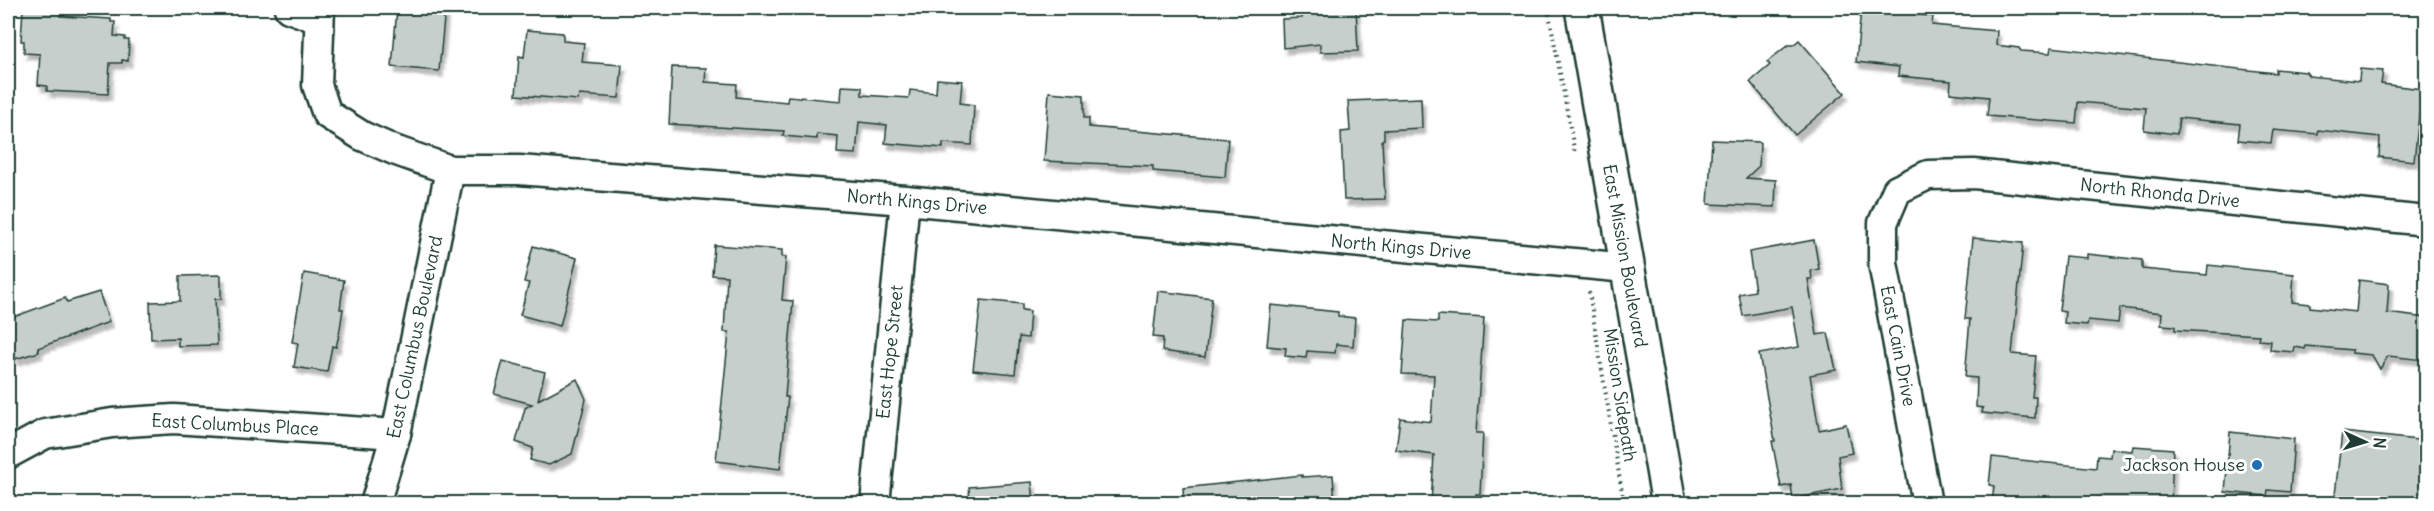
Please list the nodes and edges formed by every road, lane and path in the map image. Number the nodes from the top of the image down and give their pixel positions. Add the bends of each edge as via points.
1 (289, 8) edge
2 (1548, 8) edge
3 (1582, 8) edge
4 (320, 13) edge
5 (1576, 160) dead end
6 (450, 170) junction
7 (1897, 190) joint
8 (905, 200) junction
9 (2427, 221) edge
10 (1627, 268) junction
11 (1589, 291) dead end
12 (396, 434) junction
13 (8, 454) edge
14 (375, 504) edge
15 (875, 504) edge
16 (1624, 504) edge
17 (1669, 504) edge
18 (1927, 504) edge

1 - 4 street
2 - 5 path
3 - 10 main road, East Mission Boulevard
4 - 6 street, North Kings Drive via 316,86 327,114 362,136
6 - 8 street, North Kings Drive via 519,170
6 - 12 street, East Columbus Boulevard
7 - 9 street, North Rhonda Drive via 1928,175 1974,174
7 - 18 street, East Cain Drive via 1883,223 1883,263
8 - 10 street, North Kings Drive
8 - 15 street, East Hope Street
10 - 17 main road, East Mission Boulevard
11 - 16 path, Mission Sidepath
12 - 13 street, East Columbus Place via 174,419 112,423 45,434
12 - 14 street, East Columbus Boulevard

